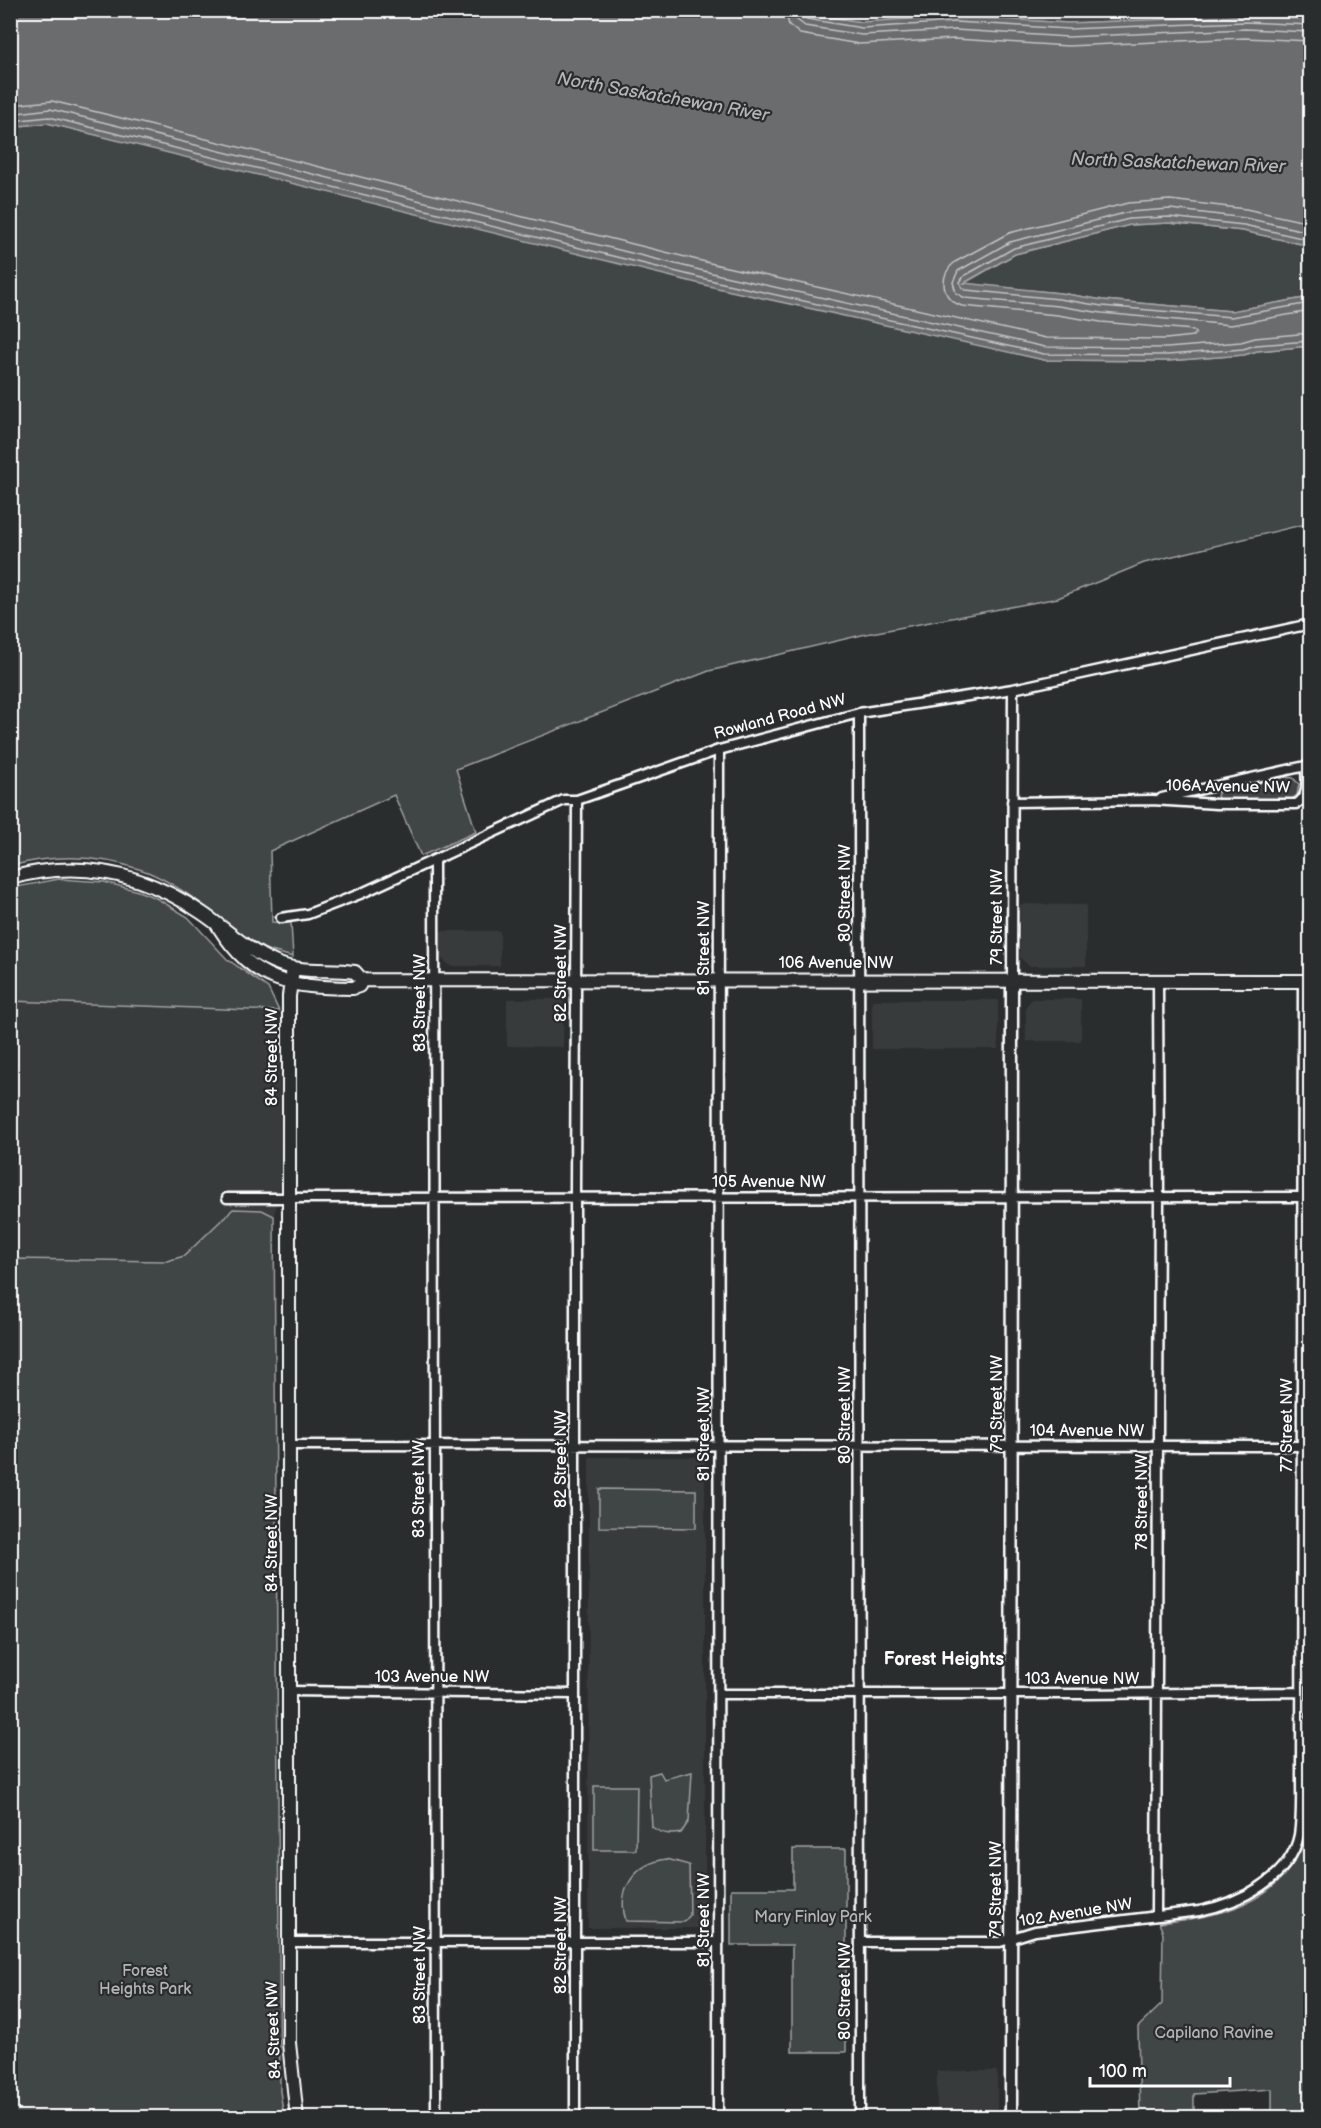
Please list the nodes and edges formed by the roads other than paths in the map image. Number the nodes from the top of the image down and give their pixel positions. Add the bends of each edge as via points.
1 (1311, 624) edge
2 (1013, 689) junction
3 (859, 713) junction
4 (719, 750) junction
5 (1308, 765) edge
6 (577, 800) junction
7 (1152, 800) junction
8 (1012, 802) junction
9 (434, 860) junction
10 (10, 878) edge
11 (281, 918) dead end
12 (218, 926) junction
13 (293, 969) junction
14 (362, 980) junction
15 (435, 980) junction
16 (576, 980) junction
17 (719, 980) junction
18 (860, 980) junction
19 (1012, 980) junction
20 (1158, 981) junction
21 (1307, 981) edge
22 (290, 984) junction
23 (1012, 1196) junction
24 (575, 1197) junction
25 (720, 1197) junction
26 (860, 1197) junction
27 (1159, 1197) junction
28 (1306, 1197) edge
29 (226, 1198) dead end
30 (288, 1198) junction
31 (435, 1198) junction
32 (289, 1445) junction
33 (435, 1445) junction
34 (576, 1446) junction
35 (719, 1446) junction
36 (860, 1446) junction
37 (1011, 1446) junction
38 (1157, 1446) junction
39 (1306, 1446) edge
40 (288, 1691) junction
41 (434, 1692) junction
42 (1301, 1692) junction
43 (575, 1694) junction
44 (720, 1694) junction
45 (860, 1694) junction
46 (1011, 1694) junction
47 (1156, 1694) junction
48 (1306, 1778) edge
49 (1283, 1865) joint
50 (1156, 1915) junction
51 (1011, 1939) junction
52 (289, 1942) junction
53 (435, 1942) junction
54 (576, 1942) junction
55 (718, 1942) junction
56 (860, 1942) junction
57 (297, 2118) edge
58 (436, 2118) edge
59 (575, 2118) edge
60 (718, 2118) edge
61 (860, 2118) edge
62 (1011, 2118) edge

1 - 2 street, Rowland Road NW
2 - 3 street, Rowland Road NW
2 - 8 street, 79 Street NW
3 - 4 street, Rowland Road NW
3 - 18 street, 80 Street NW
4 - 6 street, Rowland Road NW
4 - 17 street, 81 Street NW
5 - 7 street, 106A Avenue NW
5 - 7 street, 106A Avenue NW via 1306,793 1296,804
6 - 9 street, Rowland Road NW via 564,800
6 - 16 street, 82 Street NW
7 - 8 street, 106A Avenue NW
8 - 19 street, 79 Street NW
9 - 11 street, Rowland Road NW via 308,914
9 - 15 street, 83 Street NW
10 - 12 main road via 54,870 120,875 161,888
12 - 13 main road via 247,947
12 - 22 main road via 246,960
13 - 14 main road, 106 Avenue NW via 350,972
13 - 22 main road, 84 Street NW
14 - 15 main road, 106 Avenue NW
14 - 22 main road, 106 Avenue NW via 353,988
15 - 16 main road, 106 Avenue NW
15 - 31 street, 83 Street NW
16 - 17 main road, 106 Avenue NW
16 - 24 street, 82 Street NW
17 - 18 main road, 106 Avenue NW
17 - 25 street, 81 Street NW
18 - 19 main road, 106 Avenue NW
18 - 26 street, 80 Street NW
19 - 20 main road, 106 Avenue NW
19 - 23 street, 79 Street NW
20 - 21 main road, 106 Avenue NW
20 - 27 street, 78 Street NW
21 - 28 street, 77 Street NW
22 - 30 main road, 84 Street NW
23 - 26 street, 105 Avenue NW
23 - 27 street, 105 Avenue NW
23 - 37 street, 79 Street NW
24 - 25 street, 105 Avenue NW
24 - 31 street, 105 Avenue NW
24 - 34 street, 82 Street NW
25 - 26 street, 105 Avenue NW
25 - 35 street, 81 Street NW
26 - 36 street, 80 Street NW
27 - 28 street, 105 Avenue NW
27 - 38 street, 78 Street NW
28 - 39 street, 77 Street NW
29 - 30 street, 105 Avenue NW
30 - 31 street, 105 Avenue NW
30 - 32 main road, 84 Street NW
31 - 33 street, 83 Street NW
32 - 33 street, 104 Avenue NW
32 - 40 main road, 84 Street NW
33 - 34 street, 104 Avenue NW
33 - 41 street, 83 Street NW
34 - 35 street, 104 Avenue NW
34 - 43 street, 82 Street NW
35 - 36 street, 104 Avenue NW
35 - 44 street, 81 Street NW
36 - 37 street, 104 Avenue NW
36 - 45 street, 80 Street NW
37 - 38 street, 104 Avenue NW
37 - 46 street, 79 Street NW
38 - 39 street, 104 Avenue NW
38 - 47 street, 78 Street NW
39 - 42 street, 77 Street NW
40 - 41 street, 103 Avenue NW
40 - 52 main road, 84 Street NW
41 - 43 street, 103 Avenue NW
41 - 53 street, 83 Street NW
42 - 47 street, 103 Avenue NW
42 - 48 street, 77 Street NW
43 - 54 street, 82 Street NW
44 - 45 street, 103 Avenue NW
44 - 55 street, 81 Street NW
45 - 46 street, 103 Avenue NW
45 - 56 street, 80 Street NW
46 - 47 street, 103 Avenue NW
46 - 51 street, 79 Street NW
47 - 50 street, 78 Street NW
48 - 49 street, 77 Street NW via 1299,1835
49 - 50 street, 102 Avenue NW via 1262,1885 1225,1904
50 - 51 street, 102 Avenue NW via 1035,1931
51 - 56 street, 102 Avenue NW
51 - 62 street, 79 Street NW
52 - 53 street
52 - 57 main road, 84 Street NW via 289,2043
53 - 54 street
53 - 58 street, 83 Street NW
54 - 55 street
54 - 59 street, 82 Street NW
55 - 60 street, 81 Street NW
56 - 61 street, 80 Street NW

